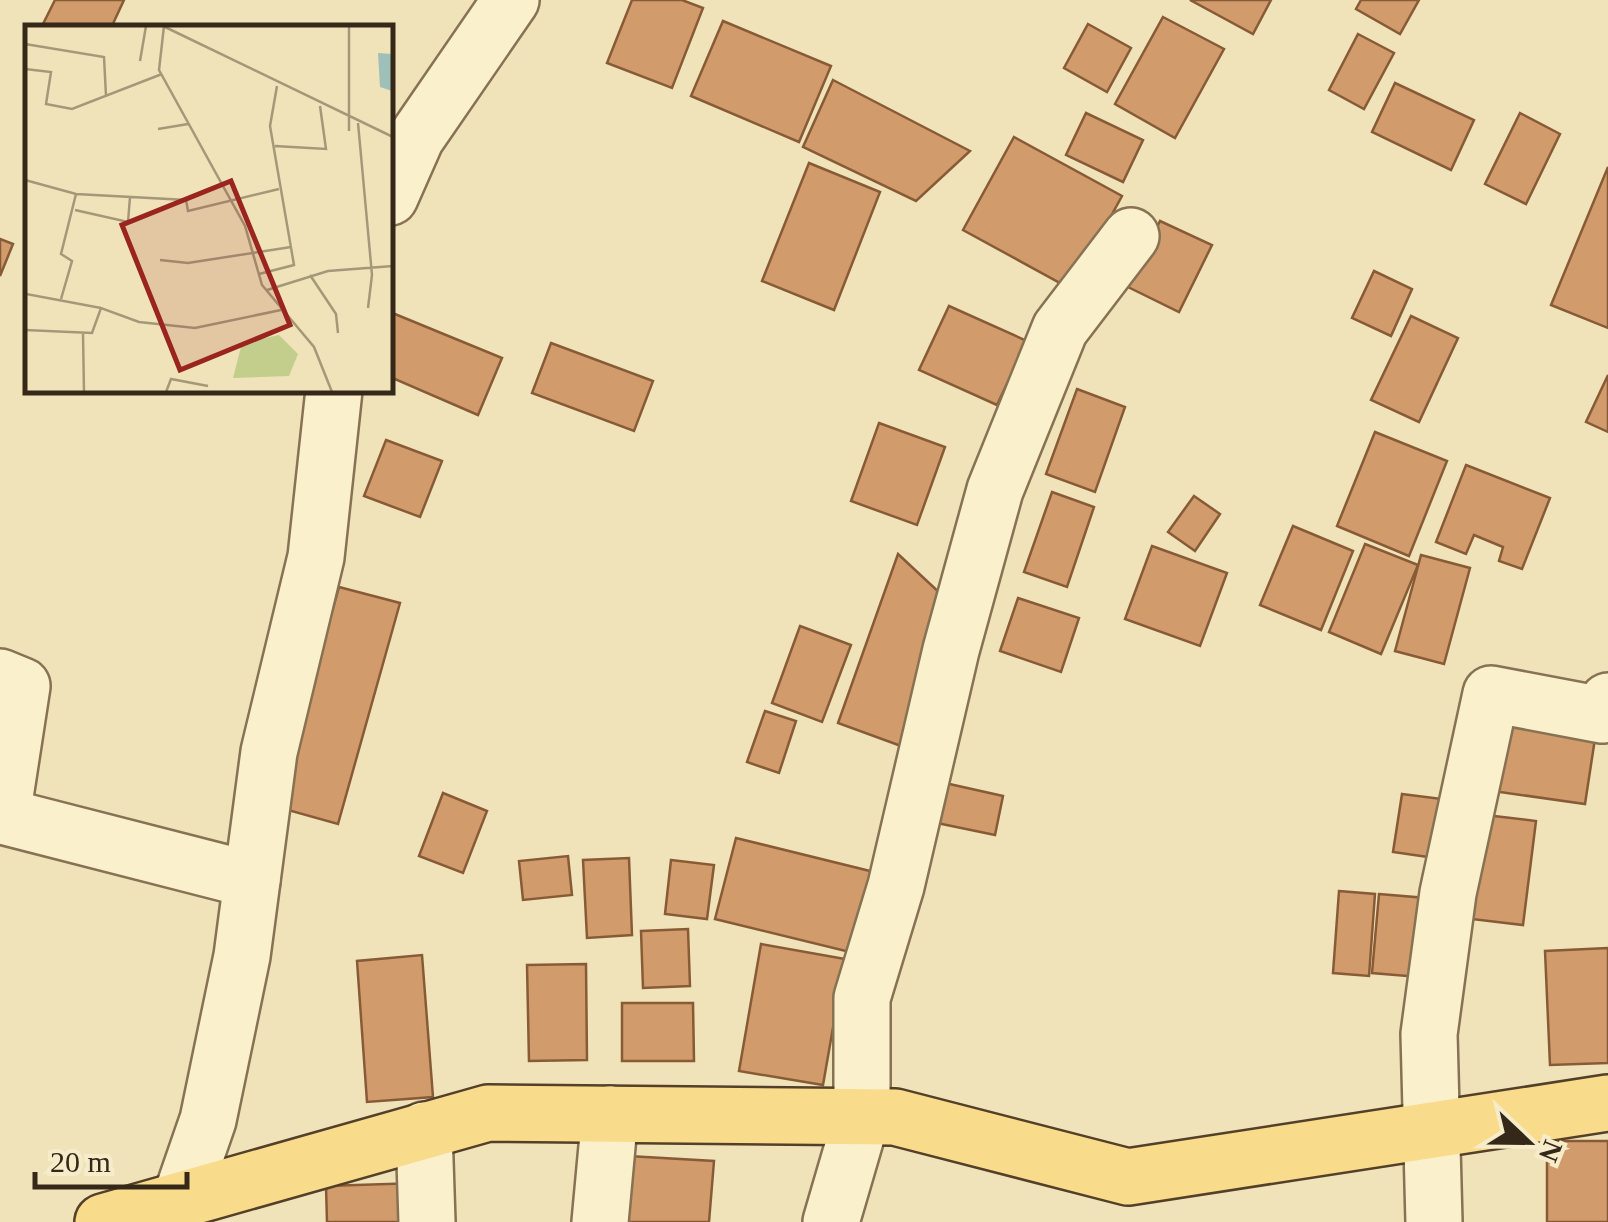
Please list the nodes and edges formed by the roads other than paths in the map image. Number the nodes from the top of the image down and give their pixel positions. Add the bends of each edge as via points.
1 (510, 0) edge
2 (392, 192) edge
3 (1131, 236) dead end
4 (334, 392) edge
5 (0, 677) edge
6 (1608, 701) edge
7 (252, 880) junction
8 (1608, 1103) edge
9 (610, 1114) junction
10 (862, 1116) junction
11 (424, 1130) junction
12 (1430, 1130) junction
13 (181, 1198) junction
14 (103, 1222) edge
15 (427, 1222) edge
16 (600, 1222) edge
17 (831, 1222) edge
18 (1434, 1222) edge

1 - 2 street via 416,138
3 - 10 street via 1060,329 995,490 862,998
4 - 7 street via 316,557 269,752
5 - 7 street via 22,686 2,816
6 - 12 street via 1602,715 1491,694 1448,893 1429,1034
7 - 13 street via 208,1120
8 - 12 main road
9 - 10 main road
9 - 11 main road via 488,1112
9 - 16 street
10 - 12 main road via 895,1117 1128,1176
10 - 17 street
11 - 13 main road
11 - 15 street
12 - 18 street
13 - 14 main road

